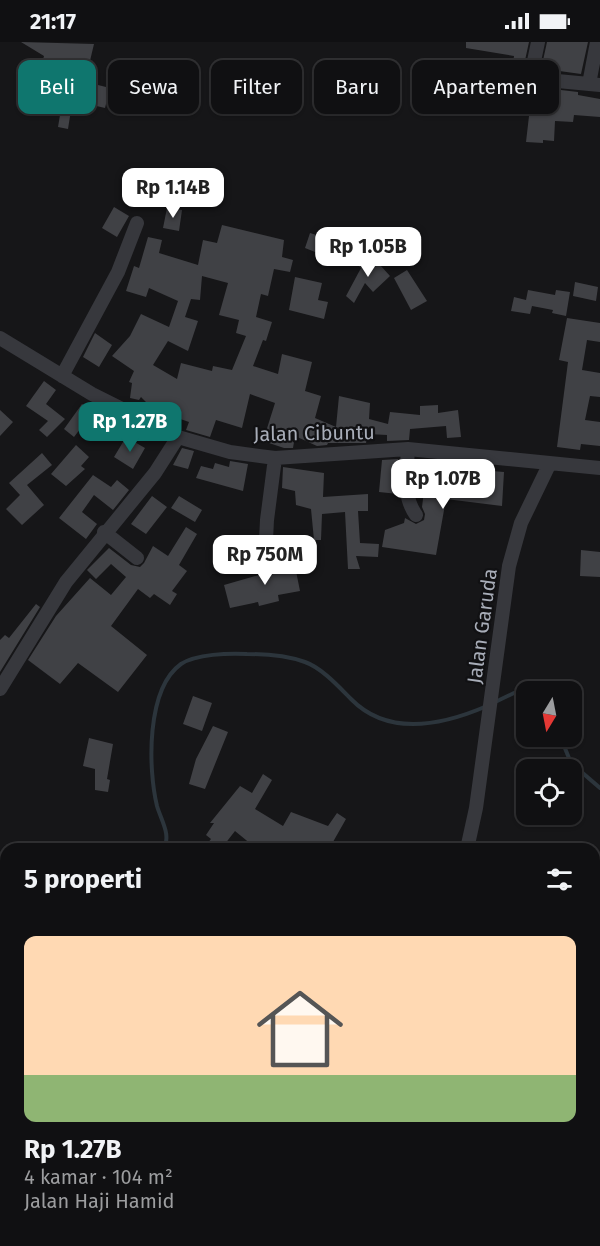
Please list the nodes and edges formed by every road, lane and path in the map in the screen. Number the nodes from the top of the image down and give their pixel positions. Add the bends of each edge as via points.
1 (538, 42) edge
2 (597, 42) edge
3 (595, 85) edge
4 (137, 223) dead end
5 (0, 338) edge
6 (62, 376) junction
7 (178, 437) junction
8 (408, 449) junction
9 (275, 458) junction
10 (549, 465) junction
11 (600, 468) edge
12 (416, 515) dead end
13 (104, 532) junction
14 (137, 558) dead end
15 (265, 560) dead end
16 (7, 664) edge
17 (0, 689) edge
18 (468, 843) edge

1 - 3 street via 535,73 547,80
2 - 3 street
4 - 6 street via 118,272
5 - 6 street, Jalan Cibuntu
6 - 7 street, Jalan Cibuntu
7 - 9 street, Jalan Cibuntu via 230,452
7 - 13 street via 155,473
8 - 9 street, Jalan Cibuntu
8 - 10 street, Jalan Cibuntu
8 - 12 street via 408,501
9 - 15 street
10 - 11 street
10 - 18 street, Jalan Garuda via 527,508 513,548
13 - 14 street
13 - 16 street
16 - 17 street

